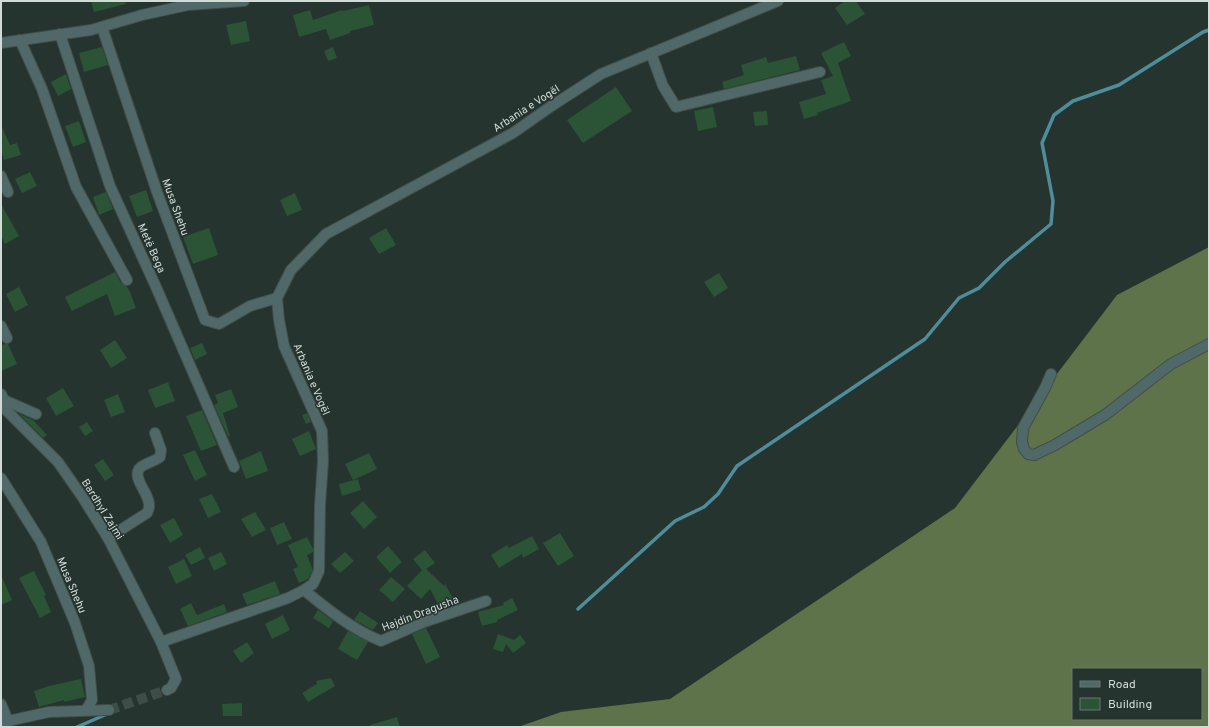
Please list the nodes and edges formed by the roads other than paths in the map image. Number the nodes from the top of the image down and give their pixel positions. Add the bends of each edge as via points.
1 (244, 1) edge
2 (778, 1) edge
3 (187, 3) edge
4 (102, 26) junction
5 (60, 34) junction
6 (20, 40) junction
7 (1, 43) edge
8 (651, 53) junction
9 (820, 72) dead end
10 (1, 176) edge
11 (8, 192) dead end
12 (127, 280) dead end
13 (277, 298) junction
14 (1, 326) edge
15 (7, 338) dead end
16 (1209, 344) edge
17 (1051, 374) dead end
18 (1, 394) edge
19 (1, 405) edge
20 (36, 414) dead end
21 (155, 433) dead end
22 (234, 467) dead end
23 (1, 478) edge
24 (108, 538) junction
25 (304, 590) junction
26 (486, 601) dead end
27 (161, 642) junction
28 (167, 690) dead end
29 (1, 704) edge
30 (86, 710) junction
31 (109, 710) tunnel mouth
32 (4, 723) edge

1 - 3 street
2 - 8 street, Arbania e Vogël
3 - 4 street
4 - 5 street
4 - 13 street, Musa Shehu via 157,192 205,320 219,324 250,306
5 - 6 street
5 - 22 street, Metë Bega via 110,186
6 - 7 street
6 - 12 street via 42,89 76,187
8 - 9 street via 663,86 676,107
8 - 13 street, Arbania e Vogël via 601,74 513,133 326,234 291,270
10 - 11 street
13 - 25 street, Arbania e Vogël via 284,346 322,432 319,571 313,584
14 - 15 street
16 - 17 street via 1171,364 1105,415 1055,445 1028,454 1022,442 1023,428
18 - 20 street via 4,400
19 - 24 street, Bardhyl Zajmi via 58,462
21 - 24 street via 161,450 160,456 137,470 137,476 148,500 147,513
23 - 30 street, Musa Shehu via 41,542 75,623 89,666 92,700
24 - 27 street, Bardhyl Zajmi
25 - 26 street, Hajdin Dragusha via 368,636 381,641 424,622
25 - 27 street, Arbania e Vogël via 288,598
27 - 28 street via 176,679
29 - 32 street
30 - 31 street
30 - 32 street via 49,712

